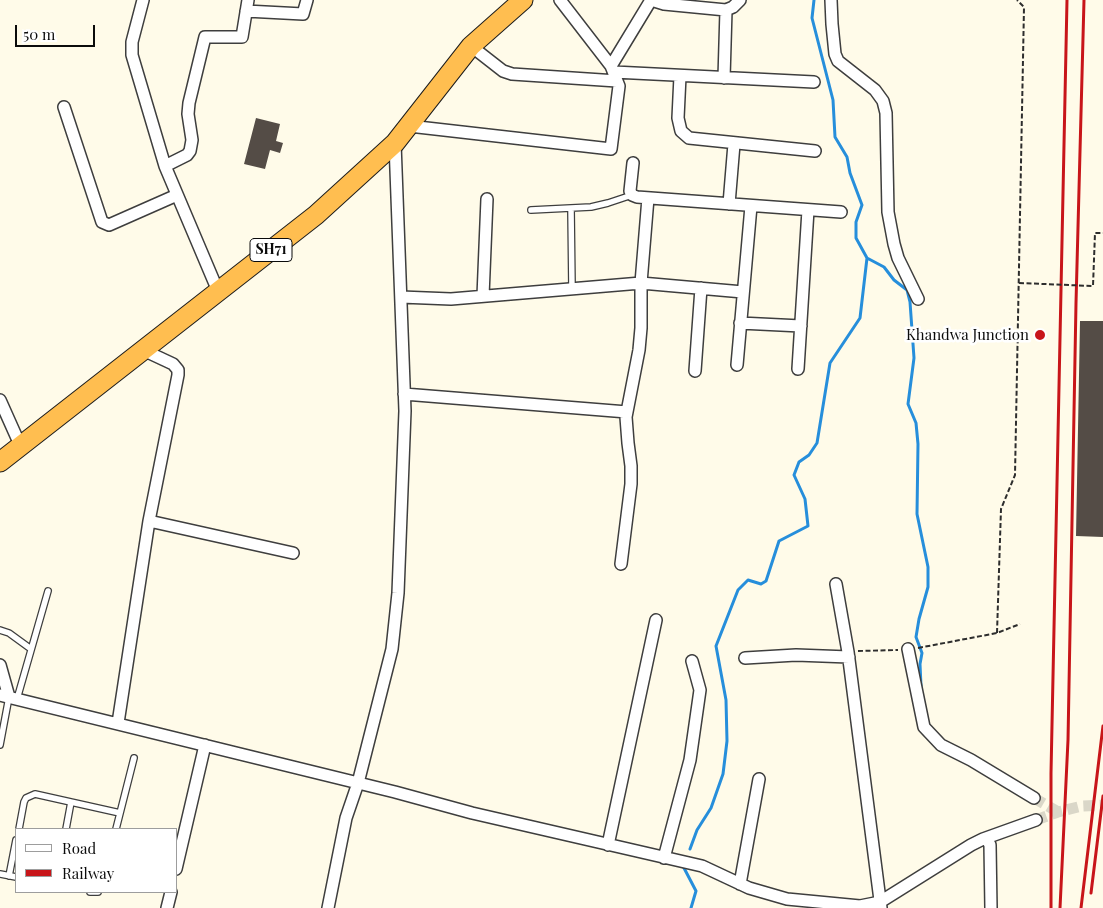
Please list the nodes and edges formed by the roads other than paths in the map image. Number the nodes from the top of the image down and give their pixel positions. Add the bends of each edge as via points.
1 (143, 0) edge
2 (307, 0) edge
3 (560, 0) edge
4 (651, 0) edge
5 (740, 0) edge
6 (831, 0) edge
7 (518, 4) edge
8 (247, 6) edge
9 (726, 10) junction
10 (471, 46) junction
11 (614, 73) junction
12 (680, 76) junction
13 (724, 78) junction
14 (814, 82) dead end
15 (64, 107) dead end
16 (409, 126) junction
17 (395, 143) junction
18 (734, 144) junction
19 (815, 151) dead end
20 (633, 163) dead end
21 (165, 166) junction
22 (177, 195) junction
23 (632, 195) junction
24 (648, 198) junction
25 (487, 199) dead end
26 (729, 204) junction
27 (751, 206) junction
28 (571, 209) junction
29 (531, 210) dead end
30 (808, 210) junction
31 (841, 212) dead end
32 (641, 283) junction
33 (701, 288) junction
34 (572, 289) junction
35 (218, 291) junction
36 (743, 292) junction
37 (483, 296) junction
38 (401, 297) junction
39 (918, 299) dead end
40 (740, 323) junction
41 (801, 326) junction
42 (142, 350) junction
43 (736, 365) dead end
44 (798, 369) dead end
45 (695, 370) dead end
46 (404, 394) junction
47 (0, 400) edge
48 (627, 412) junction
49 (21, 447) junction
50 (0, 462) edge
51 (149, 521) junction
52 (292, 552) dead end
53 (621, 564) dead end
54 (836, 584) dead end
55 (48, 591) dead end
56 (656, 620) dead end
57 (0, 630) edge
58 (31, 649) junction
59 (908, 649) road end
60 (849, 655) junction
61 (744, 658) dead end
62 (692, 661) dead end
63 (0, 665) edge
64 (9, 697) edge
65 (118, 723) junction
66 (0, 745) edge
67 (205, 745) junction
68 (134, 758) dead end
69 (759, 779) dead end
70 (358, 783) junction
71 (1034, 798) tunnel mouth
72 (71, 802) junction
73 (120, 813) junction
74 (1036, 820) tunnel mouth
75 (19, 828) edge
76 (66, 828) edge
77 (116, 828) edge
78 (983, 839) junction
79 (608, 844) junction
80 (15, 845) edge
81 (664, 858) junction
82 (178, 860) edge
83 (0, 874) edge
84 (9, 876) junction
85 (15, 877) edge
86 (740, 884) junction
87 (171, 893) edge
88 (880, 905) edge
89 (167, 908) edge
90 (328, 908) edge
91 (991, 908) edge

1 - 21 street via 131,48
2 - 8 street via 303,14
3 - 11 street
4 - 9 street
4 - 11 street
5 - 9 street
6 - 39 street via 838,61 875,90 883,101 888,212 898,258
7 - 10 highway, SH71
8 - 21 street via 242,37 205,37 189,102 190,151
9 - 13 street
10 - 11 street via 503,71 512,74
10 - 16 highway, SH71
11 - 12 street
11 - 16 street via 619,86 611,149
12 - 13 street
12 - 18 street via 678,118 681,131 689,138
13 - 14 street
15 - 22 street via 102,222 109,225
16 - 17 highway, SH71
17 - 35 highway, SH71 via 316,215
17 - 38 street
18 - 19 street
18 - 26 street
20 - 23 street
21 - 22 street
22 - 35 street
23 - 24 street
23 - 28 lane via 608,204
24 - 26 street
24 - 32 street
25 - 37 street
26 - 27 street
27 - 30 street
27 - 36 street
28 - 29 lane
28 - 34 lane
30 - 31 street
30 - 41 street
32 - 33 street
32 - 34 street
32 - 48 street via 639,350
33 - 36 street
33 - 45 street
34 - 37 street
35 - 42 highway, SH71
36 - 40 street
37 - 38 street via 451,299
38 - 46 street
40 - 41 street
40 - 43 street
41 - 44 street
42 - 49 highway, SH71
42 - 51 street via 173,364 178,370
46 - 48 street
46 - 70 street via 400,548 392,648
47 - 49 street
48 - 53 street via 631,484
49 - 50 highway, SH71
51 - 52 street
51 - 65 street
54 - 60 street
55 - 58 lane
56 - 79 street
57 - 58 lane
58 - 64 lane
59 - 71 street via 924,728 942,745
60 - 61 street
60 - 88 street
62 - 81 street via 700,690 690,760
63 - 64 street
64 - 65 street
64 - 66 lane
65 - 67 street
67 - 70 street
67 - 82 street
68 - 73 lane
69 - 86 street
70 - 79 street
70 - 90 street via 346,818
72 - 73 lane
72 - 75 lane via 30,795 24,802
72 - 76 lane
73 - 77 lane
74 - 78 street
78 - 88 street
78 - 91 street via 987,839 990,845
79 - 81 street
80 - 84 lane
81 - 86 street via 702,866
83 - 84 lane
84 - 85 lane
86 - 88 street via 787,899
87 - 89 street

